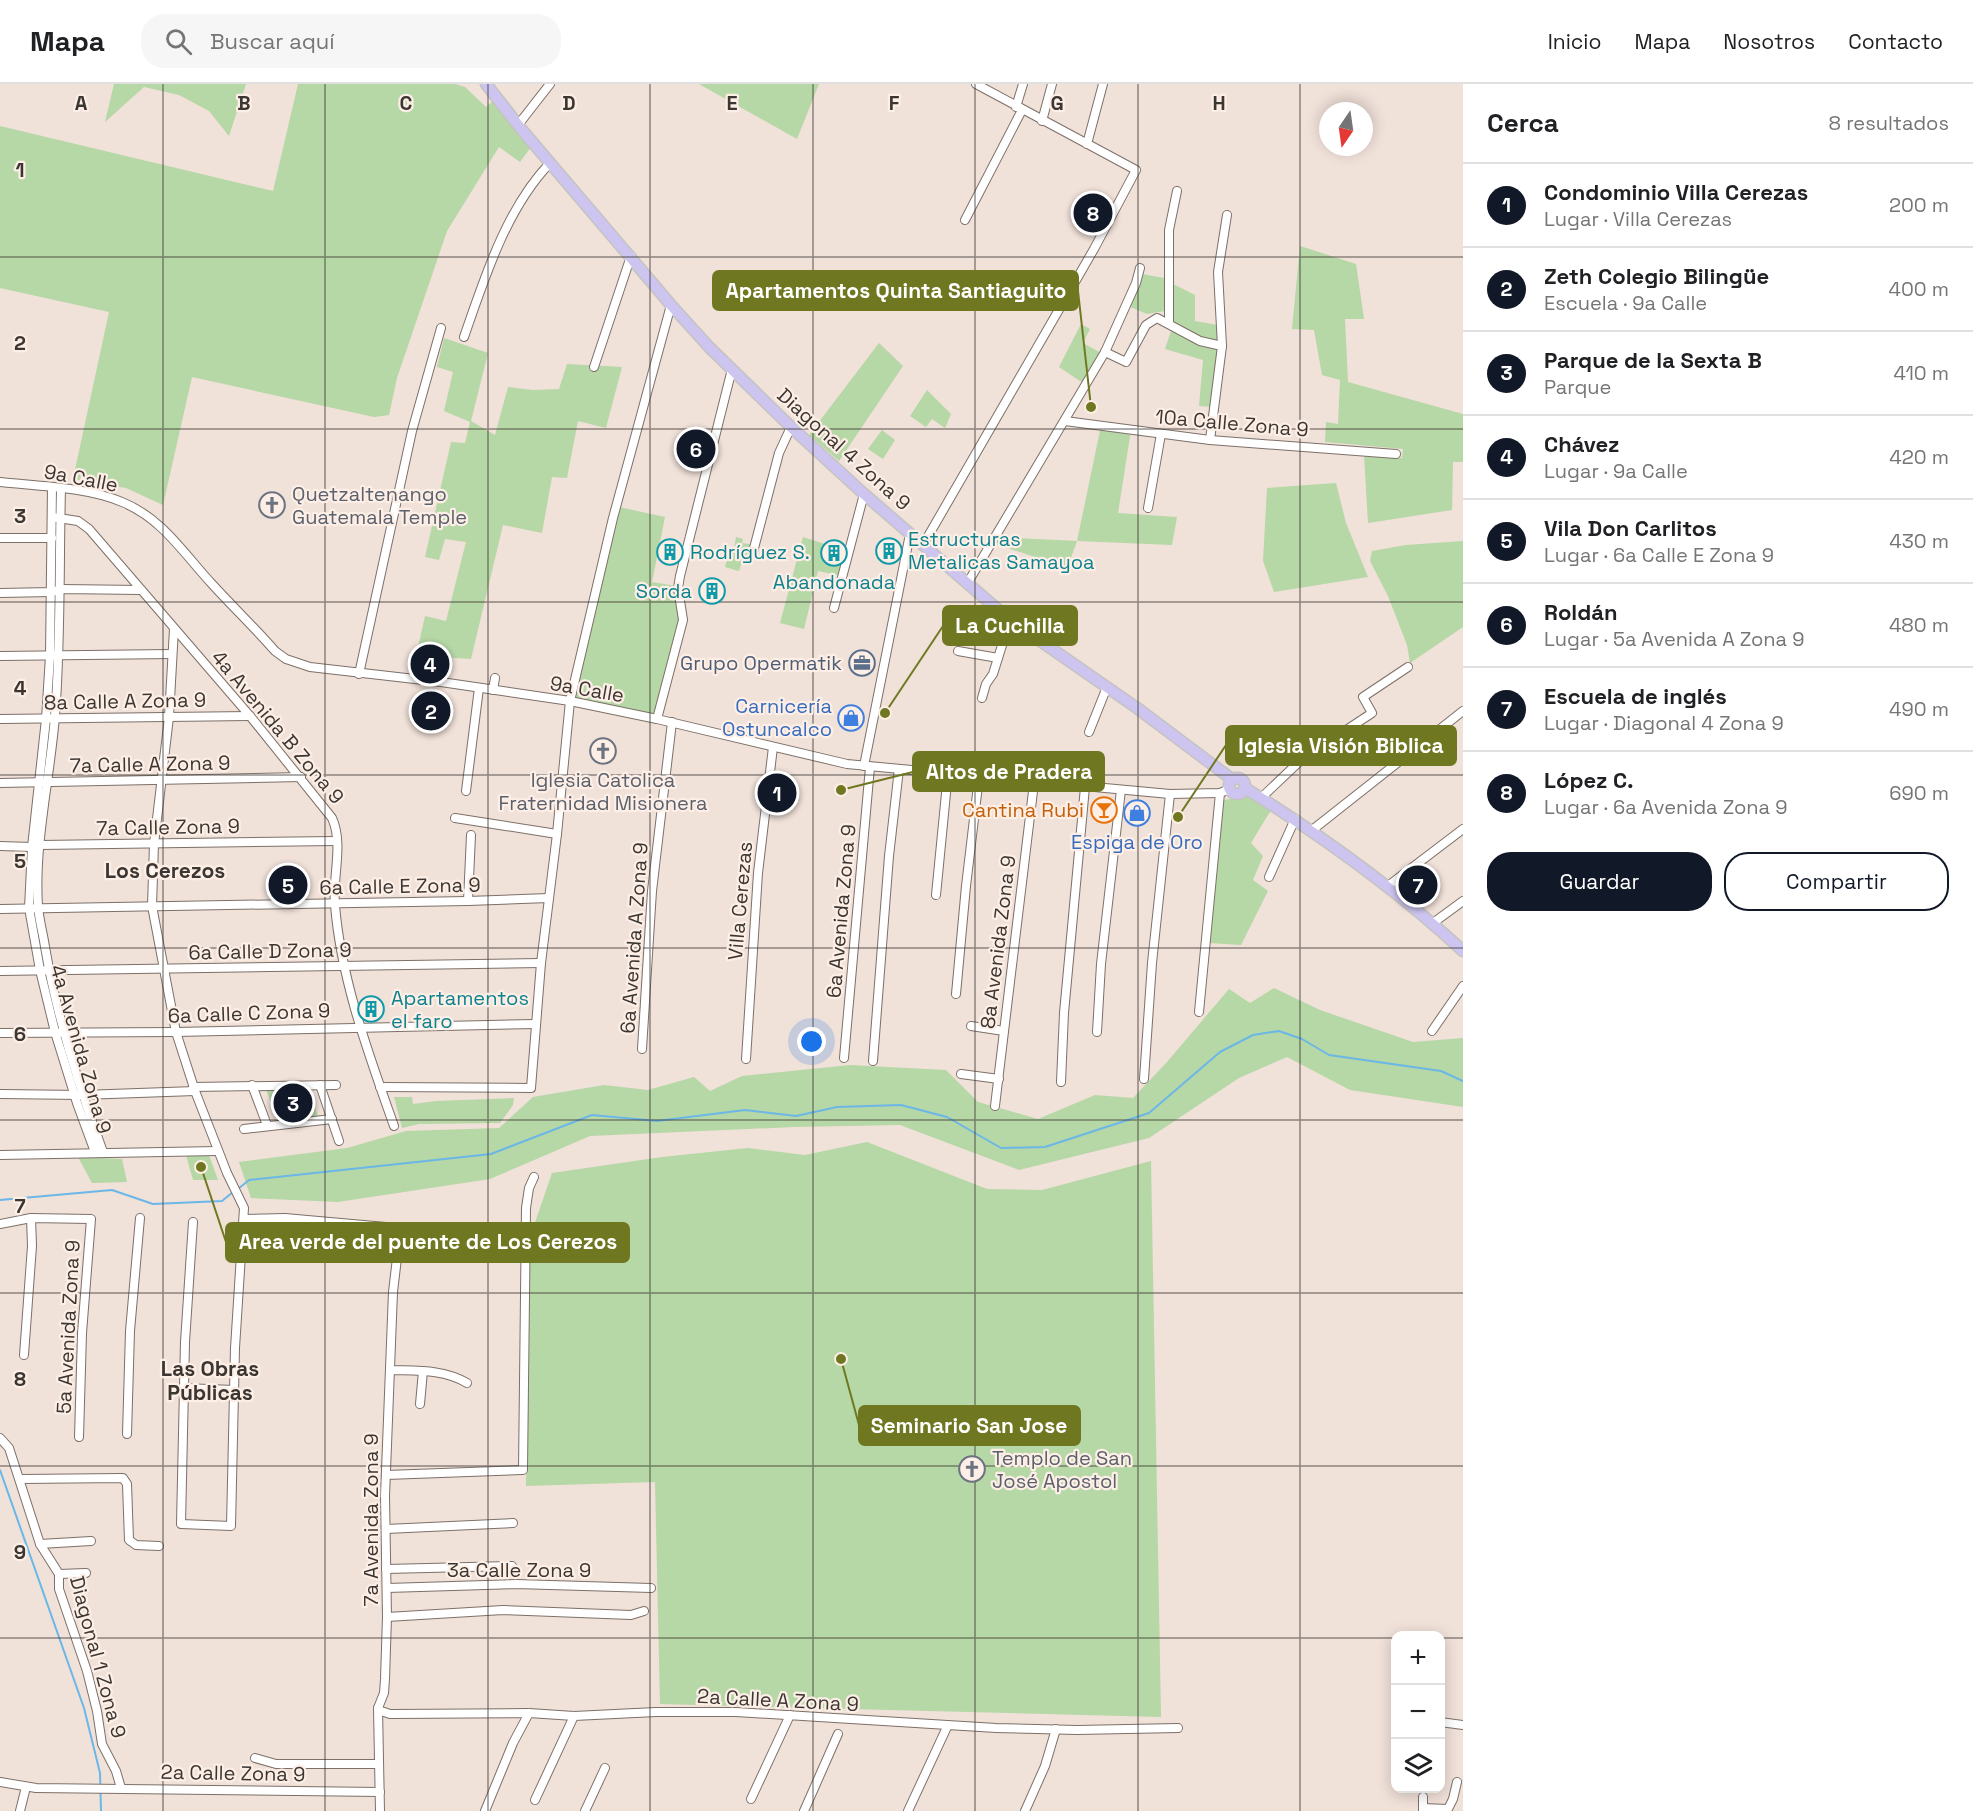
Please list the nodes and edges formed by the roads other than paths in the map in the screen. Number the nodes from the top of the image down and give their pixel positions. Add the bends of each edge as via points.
1 (486, 84) edge
2 (550, 84) edge
3 (976, 84) edge
4 (1023, 84) edge
5 (1052, 84) edge
6 (1103, 84) edge
7 (1019, 109) junction
8 (1042, 121) junction
9 (518, 125) junction
10 (1087, 144) junction
11 (550, 163) junction
12 (1177, 191) dead end
13 (1227, 215) dead end
14 (965, 220) dead end
15 (631, 256) junction
16 (1140, 268) dead end
17 (671, 304) junction
18 (1169, 323) junction
19 (441, 328) dead end
20 (464, 337) dead end
21 (1222, 346) junction
22 (1105, 352) junction
23 (594, 367) dead end
24 (732, 369) junction
25 (1065, 421) junction
26 (790, 427) junction
27 (1161, 434) junction
28 (1210, 440) junction
29 (1396, 454) dead end
30 (0, 482) edge
31 (56, 488) junction
32 (864, 494) junction
33 (1148, 508) dead end
34 (56, 517) junction
35 (910, 534) junction
36 (0, 538) edge
37 (52, 538) junction
38 (923, 545) junction
39 (753, 552) dead end
40 (967, 584) junction
41 (141, 590) junction
42 (56, 591) junction
43 (0, 593) edge
44 (834, 608) dead end
45 (1010, 620) junction
46 (174, 629) junction
47 (958, 651) dead end
48 (172, 654) junction
49 (0, 656) edge
50 (54, 656) junction
51 (998, 658) junction
52 (1408, 667) dead end
53 (359, 674) junction
54 (495, 678) dead end
55 (1107, 687) junction
56 (479, 688) junction
57 (493, 690) junction
58 (982, 698) dead end
59 (570, 701) junction
60 (1463, 711) edge
61 (250, 716) junction
62 (169, 717) junction
63 (0, 719) edge
64 (50, 719) junction
65 (657, 719) junction
66 (672, 722) junction
67 (1089, 732) dead end
68 (773, 747) junction
69 (867, 767) junction
70 (899, 769) junction
71 (948, 773) junction
72 (301, 777) junction
73 (979, 777) junction
74 (161, 780) junction
75 (43, 782) junction
76 (0, 783) edge
77 (1034, 783) junction
78 (1085, 788) junction
79 (1228, 788) junction
80 (1121, 790) junction
81 (466, 791) dead end
82 (1170, 794) junction
83 (1261, 798) junction
84 (455, 818) dead end
85 (1295, 819) junction
86 (1463, 829) edge
87 (1311, 831) junction
88 (557, 834) junction
89 (471, 835) dead end
90 (336, 841) junction
91 (153, 843) junction
92 (0, 846) edge
93 (36, 846) junction
94 (1269, 877) dead end
95 (1388, 886) junction
96 (936, 895) dead end
97 (549, 898) junction
98 (468, 901) junction
99 (1463, 901) edge
100 (334, 903) junction
101 (152, 906) junction
102 (34, 908) junction
103 (0, 909) edge
104 (1433, 923) junction
105 (1463, 951) edge
106 (541, 963) junction
107 (345, 966) junction
108 (44, 970) junction
109 (163, 970) junction
110 (0, 971) edge
111 (1463, 986) edge
112 (956, 994) dead end
113 (1199, 1012) dead end
114 (536, 1024) junction
115 (360, 1026) junction
116 (971, 1026) dead end
117 (1004, 1030) junction
118 (1432, 1031) dead end
119 (59, 1032) junction
120 (176, 1032) junction
121 (1097, 1032) dead end
122 (0, 1033) edge
123 (642, 1049) dead end
124 (844, 1058) dead end
125 (746, 1059) dead end
126 (873, 1061) dead end
127 (961, 1074) dead end
128 (999, 1079) junction
129 (1144, 1079) dead end
130 (1061, 1082) dead end
131 (252, 1085) junction
132 (320, 1085) junction
133 (336, 1085) dead end
134 (380, 1087) junction
135 (194, 1089) junction
136 (0, 1094) edge
137 (78, 1094) junction
138 (995, 1106) dead end
139 (332, 1119) junction
140 (267, 1125) junction
141 (394, 1126) dead end
142 (244, 1129) dead end
143 (339, 1141) dead end
144 (218, 1151) junction
145 (99, 1152) junction
146 (0, 1155) edge
147 (534, 1177) dead end
148 (31, 1218) junction
149 (140, 1218) dead end
150 (244, 1219) junction
151 (193, 1222) dead end
152 (0, 1224) edge
153 (396, 1228) junction
154 (526, 1229) junction
155 (24, 1354) dead end
156 (390, 1370) junction
157 (423, 1371) junction
158 (467, 1383) dead end
159 (183, 1388) junction
160 (234, 1390) junction
161 (420, 1404) dead end
162 (127, 1434) dead end
163 (79, 1437) dead end
164 (0, 1438) edge
165 (386, 1476) junction
166 (20, 1479) junction
167 (513, 1523) dead end
168 (386, 1529) junction
169 (91, 1541) dead end
170 (40, 1544) junction
171 (159, 1546) dead end
172 (512, 1566) dead end
173 (386, 1569) junction
174 (86, 1573) dead end
175 (59, 1574) junction
176 (387, 1588) junction
177 (651, 1588) dead end
178 (644, 1611) dead end
179 (387, 1617) junction
180 (378, 1708) junction
181 (529, 1713) junction
182 (790, 1715) junction
183 (574, 1716) junction
184 (1445, 1723) edge
185 (1463, 1725) edge
186 (947, 1727) junction
187 (1178, 1728) dead end
188 (1056, 1729) junction
189 (838, 1734) dead end
190 (255, 1758) dead end
191 (380, 1764) junction
192 (604, 1768) dead end
193 (0, 1782) edge
194 (1457, 1782) dead end
195 (26, 1787) junction
196 (119, 1788) junction
197 (380, 1792) junction
198 (1423, 1797) dead end
199 (751, 1799) dead end
200 (535, 1800) dead end
201 (1423, 1810) edge
202 (20, 1811) edge
203 (380, 1811) edge
204 (485, 1811) edge
205 (585, 1811) edge
206 (804, 1811) edge
207 (908, 1811) edge
208 (1025, 1811) edge

1 - 9 main road, Diagonal 4 Zona 9
2 - 9 street
3 - 7 street
4 - 7 street
5 - 8 street
6 - 10 street
7 - 8 street
7 - 14 street
8 - 10 street
9 - 11 main road, Diagonal 4 Zona 9
10 - 38 street via 1136,170
11 - 15 main road, Diagonal 4 Zona 9
11 - 20 street via 527,192 508,228
12 - 18 street via 1168,238
13 - 21 street via 1218,272
15 - 17 main road, Diagonal 4 Zona 9
15 - 23 street
16 - 22 street
17 - 24 main road, Diagonal 4 Zona 9
17 - 59 street via 613,518
18 - 21 street via 1192,337
18 - 22 street via 1159,318 1150,321 1126,362
19 - 53 street via 412,431
21 - 28 street
22 - 25 street
24 - 26 main road, Diagonal 4 Zona 9
24 - 65 street via 680,576 683,620
25 - 27 street, 10a Calle Zona 9
25 - 40 street
26 - 32 main road, Diagonal 4 Zona 9
26 - 39 street via 779,453
27 - 28 street, 10a Calle Zona 9
27 - 33 street
28 - 29 street, 10a Calle Zona 9
30 - 31 street, 9a Calle
31 - 34 street, 4a Avenida Zona 9
31 - 53 street, 9a Calle via 109,497 148,516 284,657 310,667
32 - 35 main road, Diagonal 4 Zona 9
32 - 44 street
34 - 37 street, 4a Avenida Zona 9
34 - 41 street, 4a Avenida B Zona 9 via 78,521 89,529
34 - 42 street, 4a Avenida Zona 9
35 - 38 main road, Diagonal 4 Zona 9
35 - 69 street, 6a Avenida Zona 9
36 - 37 street
37 - 42 street, 4a Avenida Zona 9
38 - 40 main road, Diagonal 4 Zona 9
40 - 45 main road, Diagonal 4 Zona 9
41 - 42 street
41 - 46 street, 4a Avenida B Zona 9
42 - 43 street
42 - 50 street, 4a Avenida Zona 9
45 - 51 street
45 - 55 main road, Diagonal 4 Zona 9
46 - 48 street
46 - 61 street, 4a Avenida B Zona 9
47 - 51 street
48 - 50 street
48 - 62 street
49 - 50 street
50 - 64 street, 4a Avenida Zona 9
51 - 58 street
52 - 83 street via 1363,697 1372,712 1301,760
53 - 56 street, 9a Calle
54 - 57 street
55 - 67 street
55 - 79 main road, Diagonal 4 Zona 9 via 1137,708
56 - 57 street, 9a Calle
56 - 81 street
57 - 59 street, 9a Calle
59 - 65 street, 9a Calle
59 - 88 street
60 - 87 street
61 - 62 street, 8a Calle A Zona 9
61 - 72 street, 4a Avenida B Zona 9
62 - 64 street, 8a Calle A Zona 9
62 - 74 street
63 - 64 street, 8a Calle A Zona 9
64 - 75 street, 4a Avenida Zona 9
65 - 66 street, 9a Calle
66 - 68 street, 9a Calle
66 - 123 street, 6a Avenida A Zona 9 via 651,891
68 - 69 street, 9a Calle
68 - 125 street, Villa Cerezas via 758,873
69 - 70 street, 9a Calle
69 - 124 street, 6a Avenida Zona 9
70 - 71 street, 9a Calle
70 - 126 street
71 - 73 street, 9a Calle
71 - 96 street
72 - 74 street, 7a Calle A Zona 9
72 - 90 street, 4a Avenida B Zona 9 via 332,819
73 - 77 street, 9a Calle
73 - 112 street
74 - 75 street, 7a Calle A Zona 9
74 - 91 street
75 - 76 street, 7a Calle A Zona 9
75 - 93 street, 4a Avenida Zona 9
77 - 78 street, 9a Calle
77 - 117 street, 8a Avenida Zona 9
78 - 80 street, 9a Calle
78 - 130 street
79 - 82 street, 9a Calle
79 - 83 main road, Diagonal 4 Zona 9 via 1238,779
79 - 113 street
80 - 82 street, 9a Calle
80 - 121 street
82 - 129 street
83 - 85 main road
84 - 88 street
85 - 87 main road
85 - 94 street
86 - 95 street
87 - 95 main road
88 - 97 street
89 - 98 street
90 - 91 street, 7a Calle Zona 9
90 - 100 street, 4a Avenida B Zona 9
91 - 93 street, 7a Calle Zona 9
91 - 101 street
92 - 93 street, 7a Calle Zona 9
93 - 102 street, 4a Avenida Zona 9
95 - 104 main road
97 - 98 street, 6a Calle E Zona 9
97 - 106 street
98 - 100 street, 6a Calle E Zona 9
99 - 104 street
100 - 101 street, 6a Calle E Zona 9
100 - 107 street, 4a Avenida B Zona 9
101 - 102 street, 6a Calle E Zona 9
101 - 109 street
102 - 103 street, 6a Calle E Zona 9
102 - 108 street, 4a Avenida Zona 9
104 - 105 main road
106 - 107 street, 6a Calle D Zona 9
106 - 114 street
107 - 109 street, 6a Calle D Zona 9
107 - 115 street, 4a Avenida B Zona 9
108 - 109 street, 6a Calle D Zona 9
108 - 110 street, 6a Calle D Zona 9
108 - 119 street, 4a Avenida Zona 9
109 - 120 street
111 - 118 street
114 - 115 street, 6a Calle C Zona 9
114 - 134 street via 531,1088
115 - 120 street, 6a Calle C Zona 9
115 - 134 street, 4a Avenida B Zona 9
116 - 117 street
117 - 128 street, 8a Avenida Zona 9
119 - 120 street, 6a Calle C Zona 9
119 - 122 street, 6a Calle C Zona 9
119 - 137 street, 4a Avenida Zona 9
120 - 135 street
127 - 128 street
128 - 138 street, 8a Avenida Zona 9
131 - 132 street
131 - 135 street
131 - 140 street
132 - 133 street
132 - 139 street
134 - 141 street, 4a Avenida B Zona 9
135 - 137 street
135 - 144 street
136 - 137 street
137 - 145 street, 4a Avenida Zona 9
139 - 140 street
139 - 143 street
140 - 142 street
144 - 145 street
144 - 150 street via 244,1208
145 - 146 street
147 - 154 street via 527,1196
148 - 152 street
148 - 155 street
148 - 163 street, 5a Avenida Zona 9 via 92,1220
149 - 162 street via 130,1331
150 - 153 street via 285,1218
150 - 160 street
151 - 159 street
153 - 154 street
153 - 156 street, 7a Avenida Zona 9 via 399,1241
154 - 165 street via 523,1470
156 - 157 street
156 - 165 street, 7a Avenida Zona 9
157 - 158 street via 444,1373
157 - 161 street
159 - 160 street
159 - 160 street via 181,1524 231,1526
164 - 166 street, Diagonal 1 Zona 9 via 9,1448
165 - 168 street, 7a Avenida Zona 9
166 - 170 street, Diagonal 1 Zona 9
166 - 171 street via 121,1478 125,1480 129,1540 136,1545
167 - 168 street
168 - 173 street, 7a Avenida Zona 9
169 - 170 street
170 - 175 street, Diagonal 1 Zona 9
172 - 173 street
173 - 176 street, 7a Avenida Zona 9
174 - 175 street
175 - 196 street, Diagonal 1 Zona 9 via 62,1596 93,1694 102,1744 116,1770
176 - 177 street, 3a Calle Zona 9 via 516,1584
176 - 179 street, 7a Avenida Zona 9
178 - 179 street via 631,1614 503,1610
179 - 180 street, 7a Avenida Zona 9 via 384,1693
180 - 181 street, 2a Calle A Zona 9 via 390,1714
180 - 191 street, 7a Avenida Zona 9
181 - 183 street, 2a Calle A Zona 9
181 - 204 street
182 - 183 street, 2a Calle A Zona 9 via 656,1712
182 - 186 street, 2a Calle A Zona 9
182 - 199 street
183 - 200 street
184 - 185 street
186 - 188 street, 2a Calle A Zona 9
186 - 207 street
187 - 188 street, 2a Calle A Zona 9
188 - 208 street
189 - 206 street
190 - 191 street via 276,1764
191 - 197 street, 7a Avenida Zona 9
192 - 205 street
193 - 195 street, 2a Calle Zona 9
194 - 201 street via 1448,1809
195 - 196 street, 2a Calle Zona 9
195 - 202 street
196 - 197 street, 2a Calle Zona 9
197 - 203 street, 7a Avenida Zona 9
198 - 201 street

